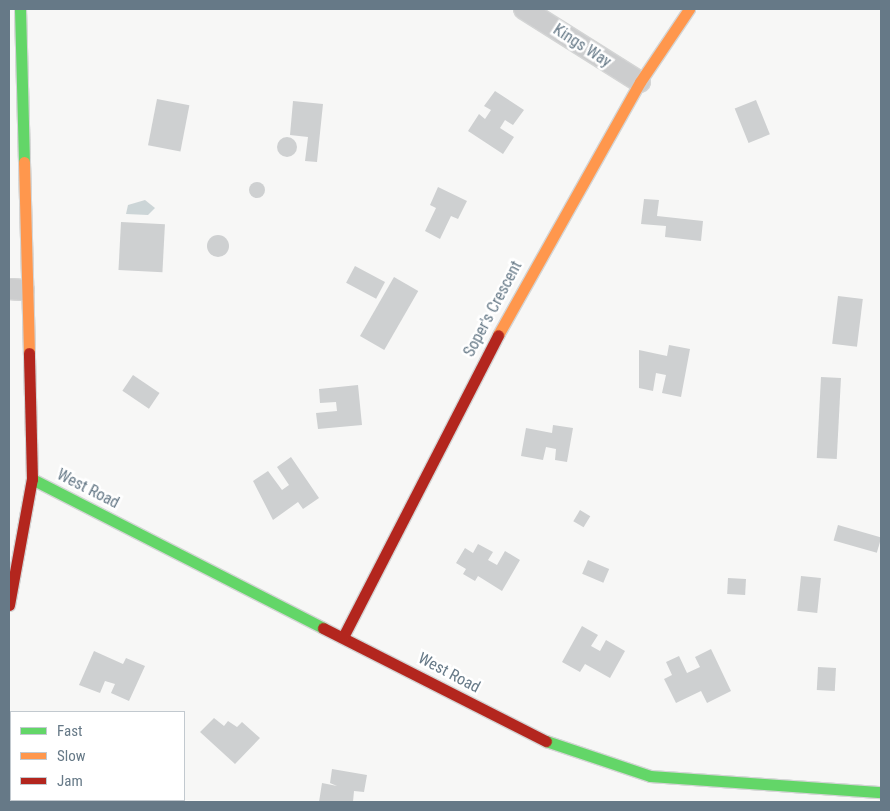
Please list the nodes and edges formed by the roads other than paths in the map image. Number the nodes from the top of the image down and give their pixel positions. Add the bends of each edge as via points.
1 (20, 9) edge
2 (524, 9) edge
3 (689, 9) edge
4 (640, 82) junction
5 (16, 289) edge
6 (32, 479) junction
7 (9, 605) edge
8 (344, 635) junction
9 (881, 792) edge

1 - 5 street
2 - 4 street, Kings Way
3 - 4 street, Soper's Crescent
4 - 8 street, Soper's Crescent via 521,290
5 - 6 street
6 - 7 street
6 - 8 street, West Road
8 - 9 street, West Road via 535,737 595,761 650,776

